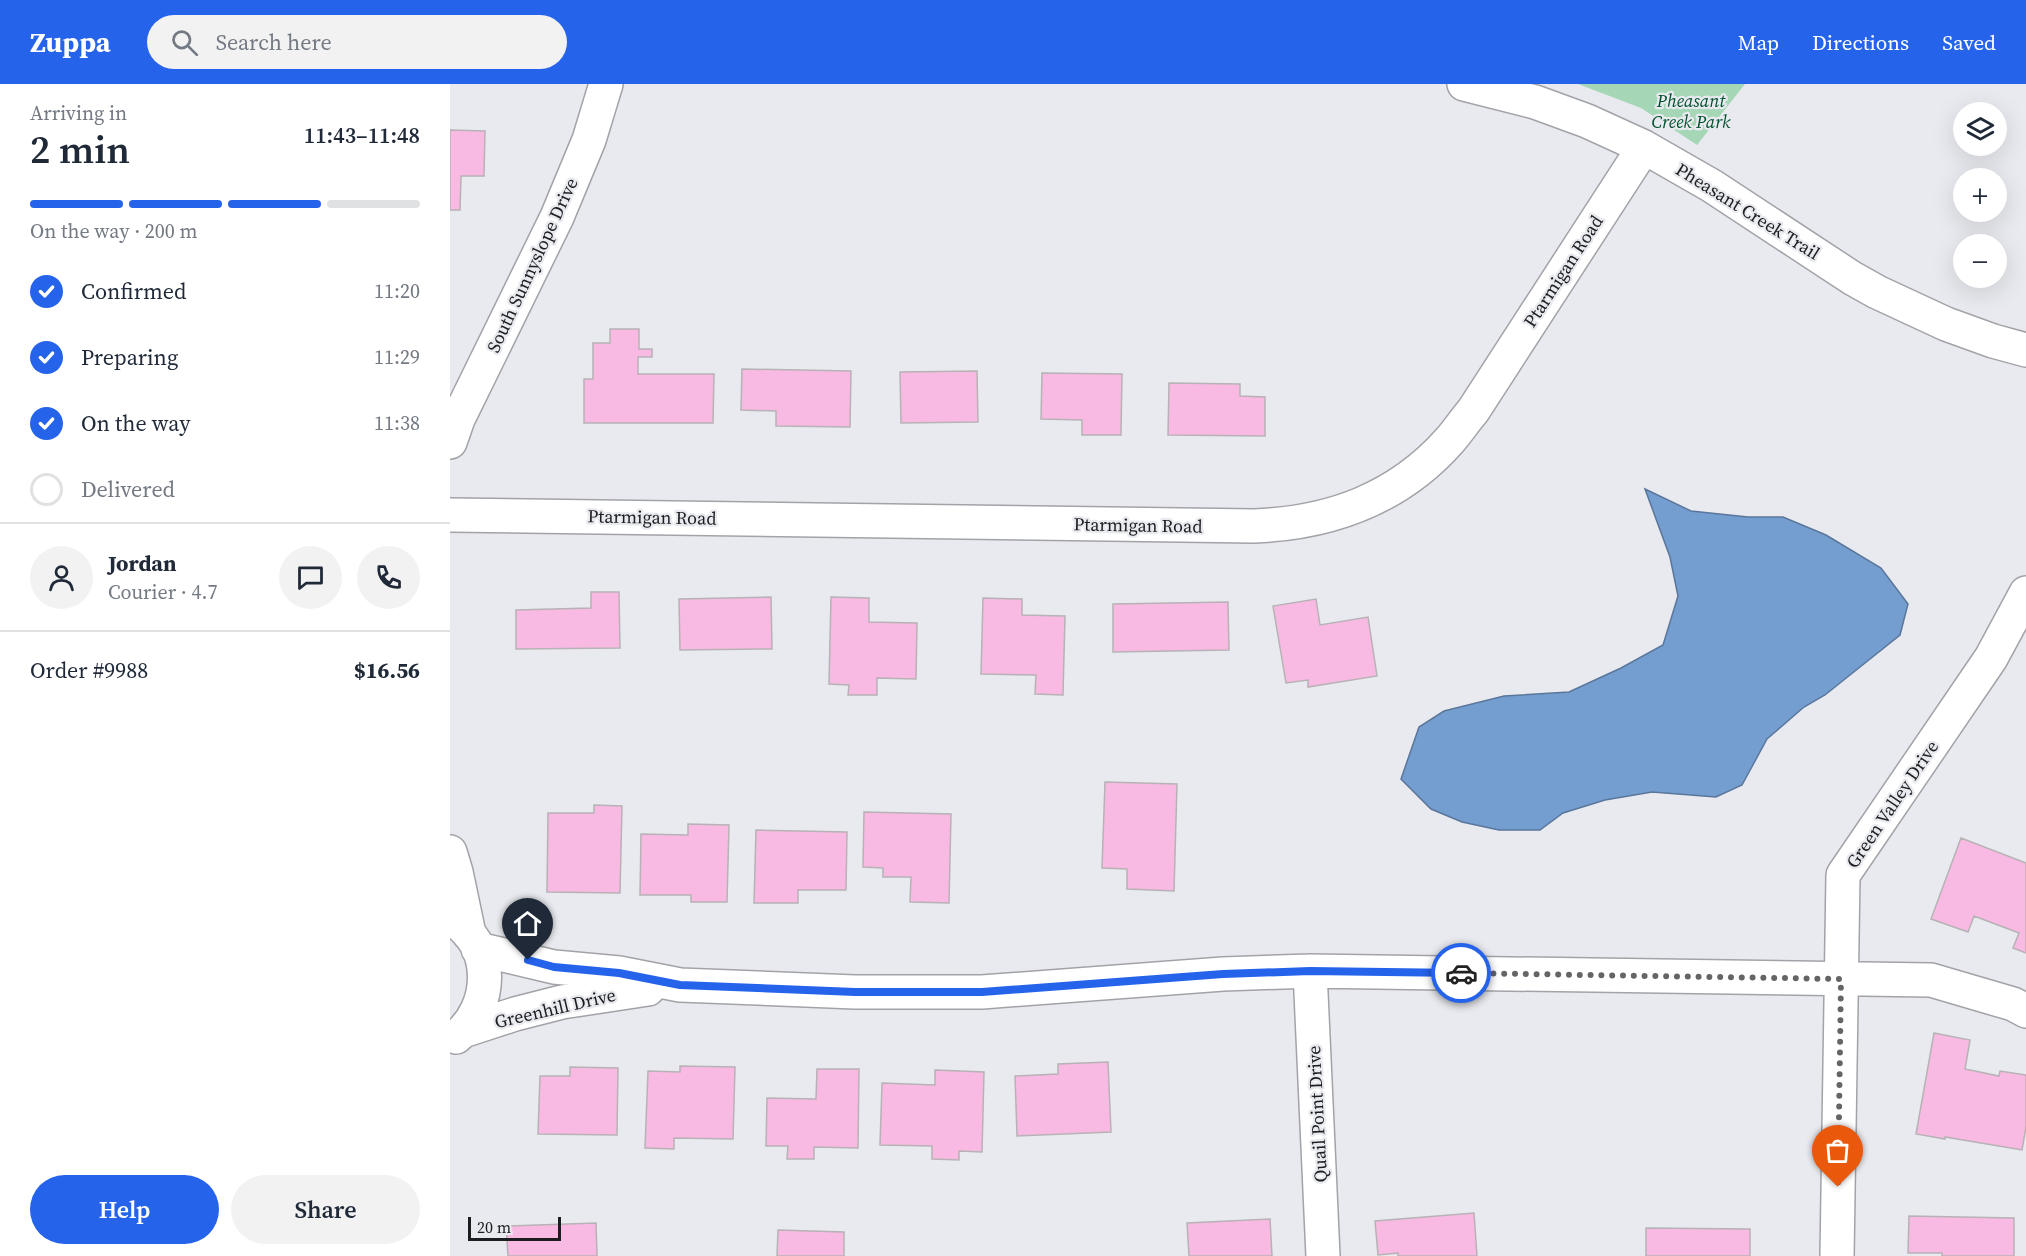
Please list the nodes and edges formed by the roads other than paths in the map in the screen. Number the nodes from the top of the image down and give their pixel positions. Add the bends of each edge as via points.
1 (606, 84) edge
2 (1464, 84) edge
3 (1644, 147) junction
4 (2026, 350) edge
5 (450, 442) edge
6 (450, 515) edge
7 (2026, 592) edge
8 (450, 852) edge
9 (466, 934) edge
10 (1310, 971) junction
11 (1841, 979) junction
12 (680, 985) junction
13 (2026, 1011) edge
14 (458, 1036) edge
15 (1323, 1256) edge
16 (1837, 1256) edge

1 - 5 street, South Sunnyslope Drive via 589,140 557,217
2 - 3 street, Pheasant Creek Trail via 1535,102
3 - 4 street, Pheasant Creek Trail via 1877,292 1946,324
3 - 6 street, Ptarmigan Road via 1473,411 1450,440 1393,489 1324,518 1254,526
7 - 11 street, Green Valley Drive via 1992,658 1843,875
8 - 9 street
9 - 12 street, Greenhill Drive via 554,967 619,973
9 - 14 street via 485,970 484,993 477,1015
10 - 11 street, Greenhill Drive
10 - 12 street, Greenhill Drive via 982,992
10 - 15 street, Quail Point Drive
11 - 13 street, Greenhill Drive via 1931,980
11 - 16 street, Green Valley Drive
12 - 14 street, Greenhill Drive via 562,1002 515,1014

